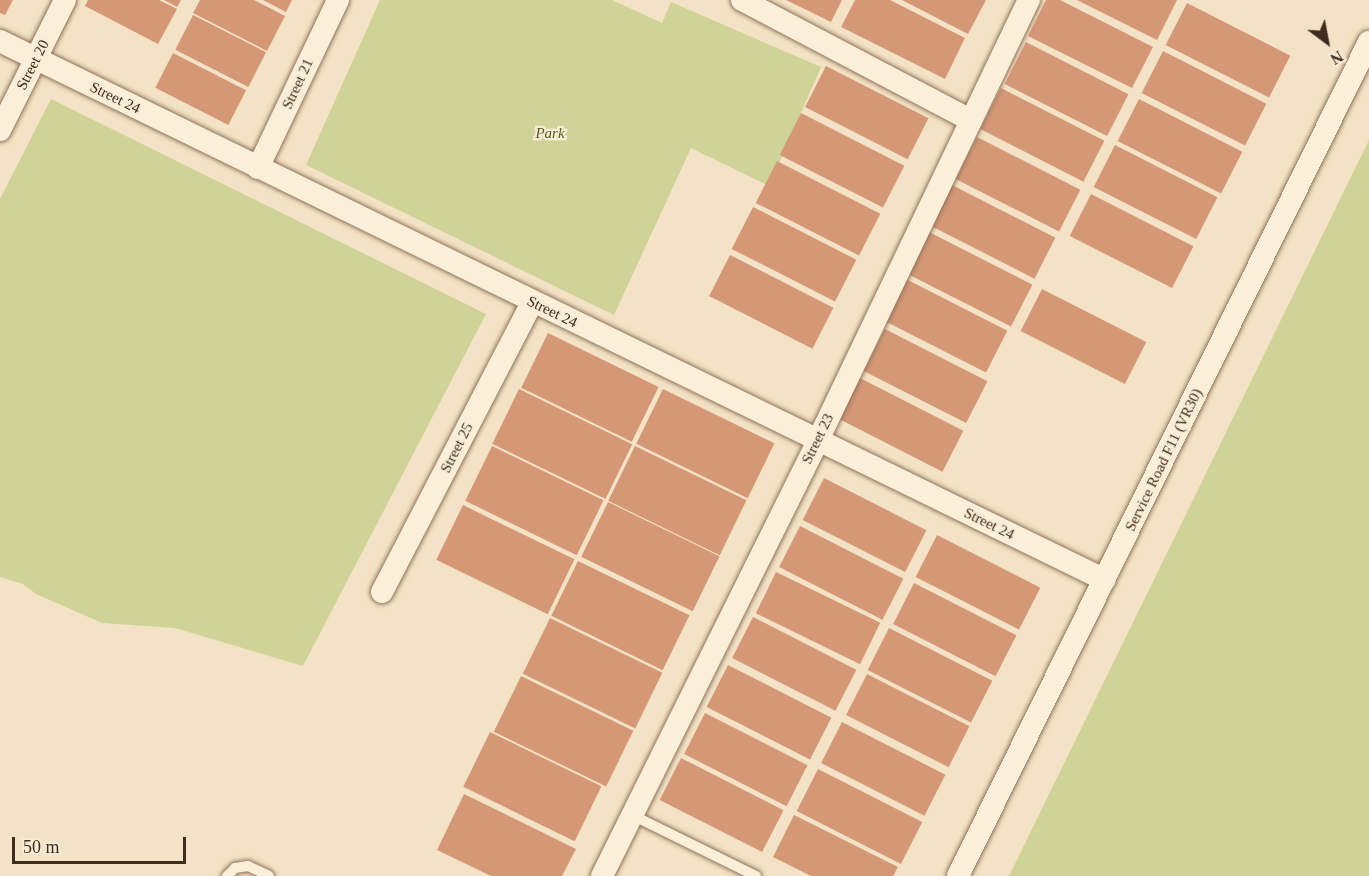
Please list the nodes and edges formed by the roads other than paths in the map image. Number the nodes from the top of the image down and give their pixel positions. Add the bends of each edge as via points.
1 (65, 0) edge
2 (338, 0) edge
3 (742, 0) edge
4 (1029, 0) edge
5 (0, 41) edge
6 (1369, 42) edge
7 (36, 59) junction
8 (971, 120) junction
9 (0, 129) edge
10 (258, 168) junction
11 (532, 303) junction
12 (818, 440) junction
13 (1105, 580) junction
14 (382, 592) dead end
15 (634, 816) junction
16 (227, 876) edge
17 (269, 876) edge
18 (602, 876) edge
19 (756, 876) edge
20 (958, 876) edge

1 - 7 street, Street 20
2 - 10 street, Street 21
3 - 8 street
4 - 8 street, Street 23
5 - 7 street, Street 24
6 - 13 street, Service Road F11 (VR30)
7 - 9 street, Street 20
7 - 10 street, Street 24
8 - 12 street, Street 23
10 - 11 street, Street 24
11 - 12 street, Street 24
11 - 14 street, Street 25
12 - 13 street, Street 24
12 - 15 street, Street 23
13 - 20 street, Service Road F11 (VR30)
15 - 18 street, Street 23
15 - 19 lane
16 - 17 lane via 235,868 248,866

